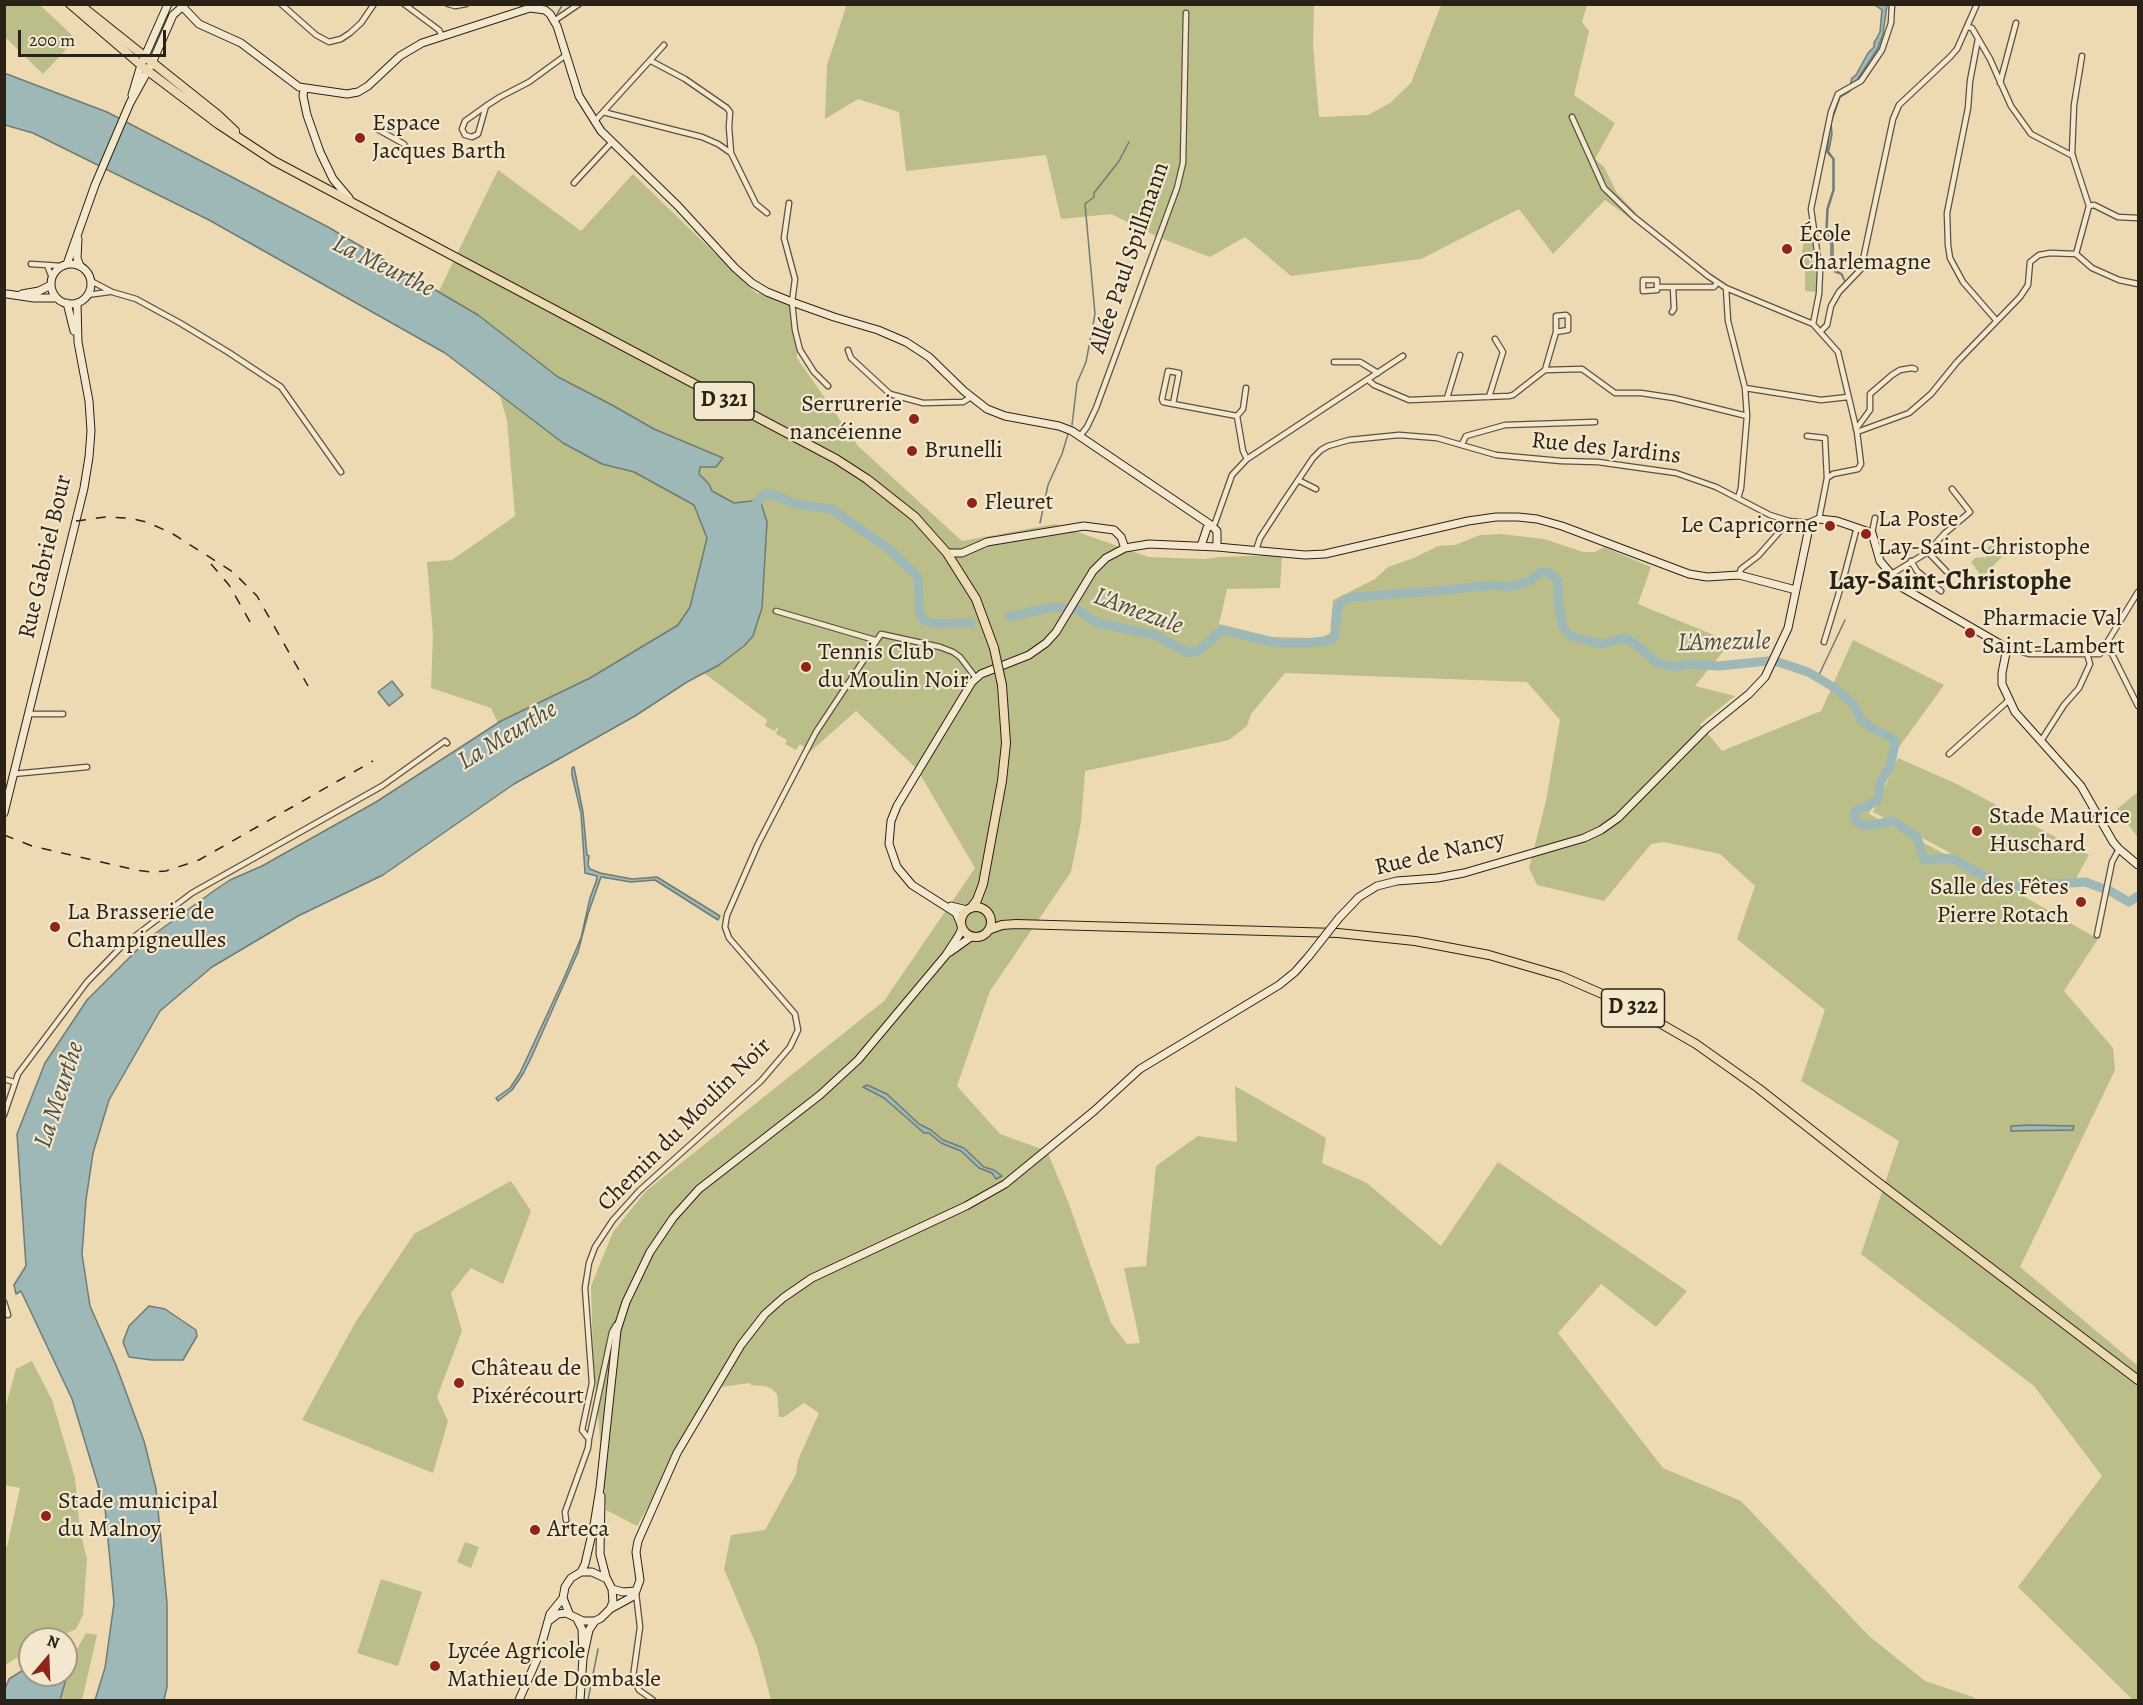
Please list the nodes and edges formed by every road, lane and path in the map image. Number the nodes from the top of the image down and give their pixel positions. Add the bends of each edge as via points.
1 (70, 4) edge
2 (79, 4) edge
3 (168, 4) edge
4 (280, 4) edge
5 (374, 4) edge
6 (404, 4) edge
7 (448, 4) edge
8 (466, 4) edge
9 (579, 4) edge
10 (1892, 4) edge
11 (1977, 4) edge
12 (181, 6) edge
13 (540, 6) edge
14 (1186, 13) dead end
15 (554, 21) junction
16 (2016, 23) dead end
17 (1968, 27) junction
18 (442, 36) junction
19 (1978, 39) junction
20 (664, 45) dead end
21 (566, 55) junction
22 (2082, 56) dead end
23 (651, 61) junction
24 (146, 64) junction
25 (2000, 83) junction
26 (304, 88) junction
27 (486, 106) junction
28 (603, 112) junction
29 (1572, 117) dead end
30 (594, 122) junction
31 (378, 129) dead end
32 (611, 143) junction
33 (404, 144) dead end
34 (731, 153) junction
35 (2073, 156) junction
36 (574, 184) dead end
37 (789, 202) dead end
38 (2089, 206) junction
39 (767, 213) dead end
40 (2139, 218) edge
41 (389, 223) junction
42 (79, 228) junction
43 (2076, 254) junction
44 (31, 264) dead end
45 (46, 265) junction
46 (64, 265) junction
47 (80, 266) junction
48 (1676, 278) dead end
49 (51, 281) junction
50 (91, 281) junction
51 (1718, 282) junction
52 (2139, 284) edge
53 (1657, 287) dead end
54 (1675, 287) junction
55 (1726, 288) junction
56 (112, 292) junction
57 (6, 294) edge
58 (87, 295) junction
59 (57, 298) junction
60 (792, 302) junction
61 (67, 303) junction
62 (77, 303) junction
63 (1672, 312) dead end
64 (1996, 320) junction
65 (1813, 324) junction
66 (1821, 331) junction
67 (1556, 332) dead end
68 (1495, 339) dead end
69 (78, 342) junction
70 (848, 350) dead end
71 (1460, 355) dead end
72 (1403, 356) dead end
73 (1334, 362) dead end
74 (1915, 369) dead end
75 (1545, 370) junction
76 (1378, 373) junction
77 (1368, 380) junction
78 (828, 386) dead end
79 (1246, 388) dead end
80 (1745, 388) junction
81 (971, 397) junction
82 (1490, 397) junction
83 (1848, 397) junction
84 (1447, 398) junction
85 (1173, 404) junction
86 (1237, 416) junction
87 (1747, 416) junction
88 (1595, 422) dead end
89 (1856, 431) junction
90 (1080, 436) junction
91 (1807, 436) dead end
92 (1462, 444) junction
93 (1247, 459) junction
94 (341, 472) dead end
95 (1827, 478) junction
96 (1298, 480) junction
97 (1317, 489) dead end
98 (1952, 489) dead end
99 (1738, 498) junction
100 (1875, 518) dead end
101 (1819, 519) junction
102 (1789, 521) junction
103 (1810, 524) junction
104 (1211, 525) junction
105 (1857, 527) junction
106 (1872, 533) junction
107 (1201, 546) junction
108 (1217, 547) junction
109 (1125, 548) junction
110 (1256, 550) junction
111 (1928, 552) junction
112 (947, 553) junction
113 (1911, 561) junction
114 (1946, 571) dead end
115 (1739, 575) junction
116 (1890, 575) junction
117 (1796, 590) junction
118 (1941, 591) dead end
119 (2139, 592) edge
120 (776, 611) dead end
121 (876, 640) junction
122 (1824, 642) dead end
123 (2007, 648) junction
124 (2103, 652) junction
125 (2087, 654) junction
126 (2090, 664) junction
127 (976, 678) junction
128 (2009, 700) junction
129 (2139, 706) edge
130 (28, 714) junction
131 (63, 714) dead end
132 (2041, 741) junction
133 (447, 743) dead end
134 (1949, 754) dead end
135 (87, 767) dead end
136 (14, 774) junction
137 (4, 813) edge
138 (2119, 849) junction
139 (2139, 865) edge
140 (983, 884) junction
141 (937, 901) junction
142 (969, 909) junction
143 (988, 913) junction
144 (1016, 924) junction
145 (961, 925) junction
146 (991, 928) junction
147 (2097, 935) dead end
148 (971, 937) junction
149 (946, 956) junction
150 (4, 1079) edge
151 (14, 1082) junction
152 (4, 1115) edge
153 (4, 1302) edge
154 (8, 1315) dead end
155 (620, 1320) junction
156 (2139, 1380) edge
157 (589, 1439) junction
158 (600, 1488) junction
159 (566, 1520) dead end
160 (592, 1532) junction
161 (600, 1541) junction
162 (580, 1572) junction
163 (607, 1579) junction
164 (612, 1588) junction
165 (636, 1591) junction
166 (563, 1598) junction
167 (610, 1609) junction
168 (569, 1613) junction
169 (577, 1619) junction
170 (550, 1620) junction
171 (595, 1621) junction
172 (583, 1658) junction
173 (519, 1701) edge
174 (579, 1701) edge
175 (653, 1701) edge

1 - 24 main road, D 321
2 - 24 main road, D 321
3 - 24 street
4 - 5 street via 329,42 350,33
6 - 18 street
7 - 8 street
9 - 15 street
10 - 65 street via 1882,51 1860,81 1838,94 1831,112 1811,209 1820,272
11 - 17 street
12 - 24 street
12 - 26 street via 205,28 241,43
13 - 15 street
13 - 18 street
14 - 90 street, Allée Paul Spillmann via 1183,163 1178,188 1095,408
15 - 21 street
16 - 25 street
17 - 19 street
17 - 66 street via 1950,57 1899,105 1861,269 1839,292
18 - 26 street via 409,50 358,92
19 - 25 street
19 - 64 street via 1947,213 1948,245 1950,258 1963,282
20 - 23 street
21 - 27 street
21 - 30 street via 579,96
22 - 35 street via 2074,105
23 - 28 street
23 - 34 street via 685,78 727,108
24 - 41 main road, D 321 via 218,115 251,146
24 - 42 street
25 - 35 street via 2031,134
26 - 41 street via 307,115 333,179 345,195
27 - 27 street via 463,123 465,135 478,134
28 - 30 street
28 - 34 street via 702,136
29 - 51 street via 1610,195
30 - 32 street
31 - 33 street
32 - 36 street
32 - 60 street via 678,206 743,276
34 - 39 street via 756,204
35 - 38 street
37 - 60 street via 784,238 795,279
38 - 40 street via 2118,217
38 - 43 street
41 - 112 main road, D 321 via 836,459 896,500
42 - 46 street
42 - 47 street
43 - 52 street via 2092,268
43 - 64 street via 2039,255 2030,262 2028,284
44 - 45 street
45 - 46 street
45 - 49 street
46 - 47 street
46 - 49 street
47 - 50 street
48 - 54 street
49 - 57 street via 33,293
49 - 59 street
50 - 56 street
50 - 58 street
51 - 54 street via 1714,286
51 - 55 street
53 - 54 street
54 - 63 street
55 - 65 street
55 - 80 street via 1728,321
56 - 58 street
56 - 94 street via 136,299 180,322 280,387
57 - 59 street
58 - 62 street
59 - 61 street
60 - 78 street via 800,350
60 - 81 street via 906,342 929,357
61 - 62 street
61 - 69 street, Rue Gabriel Bour
62 - 69 street, Rue Gabriel Bour
64 - 89 street via 1931,394 1909,413
65 - 66 street
66 - 83 street via 1840,355
67 - 75 street
68 - 82 street via 1503,352
69 - 130 street, Rue Gabriel Bour via 89,401 89,457
70 - 81 street via 850,358 890,394 923,403 963,402
71 - 84 street
72 - 76 street
73 - 76 street via 1360,362
74 - 89 street via 1900,370 1870,394 1870,410
75 - 82 street via 1513,394
75 - 87 street via 1582,369 1615,393 1674,398
76 - 77 street
77 - 84 street via 1406,399
77 - 93 street
79 - 86 street via 1243,410
80 - 83 street via 1821,400
80 - 87 street
81 - 90 street via 987,410 1059,426
82 - 84 street
83 - 89 street
85 - 85 street via 1179,373 1168,371 1162,399
85 - 86 street
86 - 93 street
87 - 99 street
88 - 92 street via 1505,425 1466,436
89 - 95 street via 1860,466
90 - 104 street
91 - 95 street via 1825,438
92 - 96 street, Rue des Jardins via 1399,435 1343,441 1322,450
92 - 99 street, Rue des Jardins via 1496,455 1598,462 1676,473
93 - 104 street via 1232,475
95 - 101 street
96 - 97 street
96 - 110 street, Rue des Jardins
98 - 111 street via 1970,512
99 - 102 street, Rue des Jardins via 1770,516
100 - 106 street
101 - 103 street
101 - 105 street
102 - 103 street, Rue des Jardins
102 - 115 street
103 - 117 street, Rue de Nancy
104 - 107 street
104 - 108 street via 1217,531
105 - 106 street
105 - 122 street
106 - 116 street via 1878,557
107 - 108 street
107 - 109 street via 1149,544
108 - 110 street
109 - 112 street via 1118,533 1094,526 987,542 962,553
109 - 127 street via 1101,562 1046,643
110 - 115 street via 1325,554 1467,521 1518,516 1562,526 1680,572 1707,577
111 - 113 street
111 - 114 street
112 - 140 main road, D 321, bridge via 976,599 994,648 1002,685 1006,742
113 - 116 street
113 - 118 street
115 - 117 street
116 - 123 street via 1907,591
117 - 165 street, Rue de Nancy, bridge via 1788,628 1755,688 1706,729 1618,818 1601,830 1464,873 1377,886 1359,897 1280,985 1140,1069 1005,1184 812,1278 783,1298 758,1322 732,1359 677,1453 638,1541 640,1580
119 - 124 street
120 - 121 street
121 - 127 street via 886,634 940,646 960,657
121 - 157 street, Chemin du Moulin Noir via 816,732 758,844 725,922 729,938 795,1014 797,1036 761,1081 625,1205 595,1247 585,1288 592,1383 582,1430
123 - 125 street via 2030,654
123 - 128 street via 2002,678
124 - 125 street
124 - 126 street
124 - 129 street via 2112,654
125 - 126 street
126 - 132 street via 2079,688
127 - 141 street via 897,806 889,832 897,867 912,885
128 - 132 street via 2016,714
128 - 134 street
130 - 131 street
130 - 136 street, Rue Gabriel Bour
132 - 138 street via 2081,786
133 - 151 street via 382,786 209,883 122,946 100,967
135 - 136 street
136 - 137 street, Rue Gabriel Bour
138 - 139 street
138 - 147 street via 2112,862
140 - 142 main road, D 321
140 - 143 main road, D 321
141 - 142 street
141 - 145 street via 956,913
142 - 143 main road via 978,907
142 - 145 main road
143 - 144 main road, D 322 via 1002,922
143 - 146 main road
144 - 146 main road, D 322
144 - 156 main road, D 322 via 1415,940 1489,955 1561,976 1630,1006 1696,1044
145 - 148 main road
145 - 149 street
146 - 148 main road via 984,936
148 - 149 street
149 - 155 street via 858,1060 687,1202 650,1252
150 - 151 street
151 - 152 street
153 - 154 street
155 - 157 street via 612,1332
155 - 158 street
157 - 159 street, Chemin du Moulin Noir via 565,1512
158 - 160 street
158 - 161 street
160 - 161 street
160 - 162 street
161 - 163 street
162 - 163 street via 592,1572
162 - 166 street via 568,1582
163 - 164 street
164 - 165 street
164 - 167 street
165 - 167 street
165 - 175 street via 640,1627 633,1677 642,1694
166 - 168 street
166 - 170 street
167 - 171 street
168 - 169 street
168 - 170 street
169 - 171 street
169 - 172 street via 582,1629
170 - 173 street
171 - 172 street
172 - 174 street

